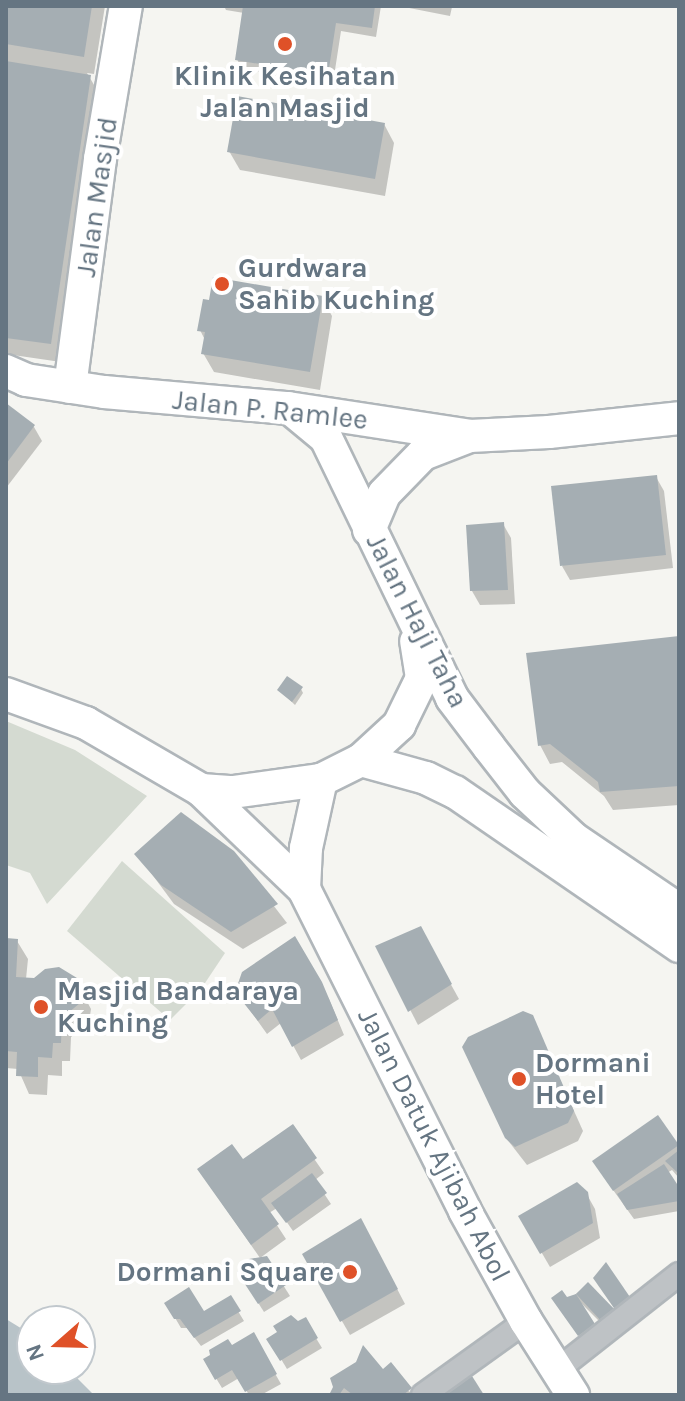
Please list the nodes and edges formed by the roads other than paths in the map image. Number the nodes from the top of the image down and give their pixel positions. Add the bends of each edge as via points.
1 (126, 6) edge
2 (6, 371) edge
3 (70, 387) junction
4 (288, 408) junction
5 (679, 418) edge
6 (470, 436) junction
7 (369, 530) junction
8 (414, 626) junction
9 (6, 694) edge
10 (361, 760) junction
11 (321, 780) junction
12 (201, 790) junction
13 (304, 889) junction
14 (679, 910) edge
15 (679, 946) edge
16 (679, 1274) edge
17 (526, 1321) junction
18 (563, 1387) edge
19 (423, 1395) edge

1 - 3 main road, Jalan Masjid
2 - 3 main road, Jalan P. Ramlee
3 - 4 main road, Jalan P. Ramlee
4 - 6 main road, Jalan P. Ramlee
4 - 7 main road, Jalan Haji Taha via 326,438
5 - 6 main road, Jalan P. Ramlee
6 - 7 main road, Jalan P. Ramlee via 423,454 384,494
7 - 8 main road, Jalan Haji Taha
8 - 10 main road via 422,678 399,725
8 - 14 main road, Jalan Haji Taha via 452,698 525,793 574,839
9 - 12 main road, Jalan Datuk Ajibah Abol via 86,723
10 - 11 main road
10 - 15 main road via 455,792
11 - 12 main road via 233,792
11 - 13 main road, Jalan Datuk Ajibah Abol via 306,848
12 - 13 main road, Jalan Datuk Ajibah Abol
13 - 17 main road, Jalan Datuk Ajibah Abol
16 - 18 street
17 - 18 main road, Jalan Datuk Ajibah Abol
17 - 19 street

